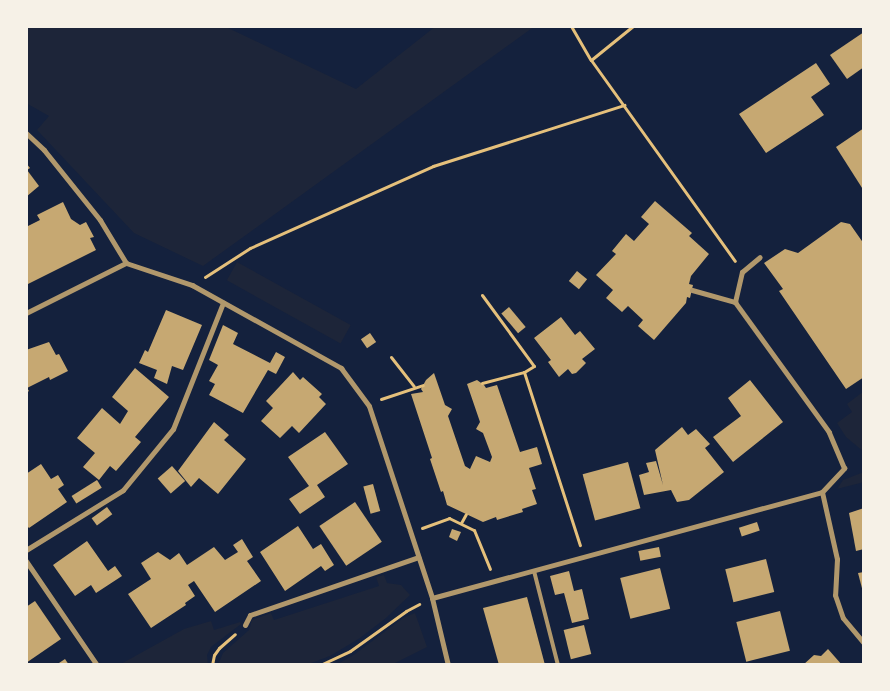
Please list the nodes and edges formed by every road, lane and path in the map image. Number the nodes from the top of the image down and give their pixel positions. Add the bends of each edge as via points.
1 (571, 26) edge
2 (633, 26) edge
3 (591, 60) junction
4 (624, 105) junction
5 (27, 136) edge
6 (760, 257) dead end
7 (126, 263) junction
8 (742, 272) junction
9 (192, 285) junction
10 (692, 290) dead end
11 (482, 295) dead end
12 (734, 302) junction
13 (223, 303) junction
14 (26, 313) edge
15 (391, 356) dead end
16 (524, 372) junction
17 (482, 383) dead end
18 (423, 385) dead end
19 (414, 386) junction
20 (367, 404) junction
21 (822, 492) junction
22 (466, 514) dead end
23 (461, 523) junction
24 (411, 532) junction
25 (26, 550) edge
26 (418, 557) junction
27 (584, 557) junction
28 (26, 561) edge
29 (534, 571) junction
30 (493, 582) junction
31 (432, 598) junction
32 (245, 625) joint
33 (864, 643) edge
34 (97, 665) edge
35 (212, 665) edge
36 (320, 665) edge
37 (448, 665) edge
38 (558, 665) edge

1 - 3 path
2 - 3 path
3 - 4 path
4 - 8 path
4 - 9 path via 433,166 250,248
5 - 7 street via 44,150 100,220
6 - 8 street
7 - 9 street
7 - 14 street
8 - 12 street
9 - 13 street
10 - 12 street
11 - 16 path via 534,366
12 - 21 street via 828,432 844,468
13 - 20 street via 341,368
13 - 25 street via 173,429 122,490
15 - 19 path
16 - 17 path
16 - 27 path
18 - 19 path
19 - 20 path
20 - 24 street
21 - 27 street
21 - 33 street via 837,559 835,595 843,618
22 - 23 path
23 - 24 path via 449,518
23 - 30 path via 474,530 488,561
24 - 26 street
26 - 31 street
26 - 32 street via 250,615
27 - 29 street
28 - 34 street
29 - 30 street
29 - 38 lane
30 - 31 street
31 - 36 path via 406,611 350,651
31 - 37 street
32 - 35 path via 219,648

